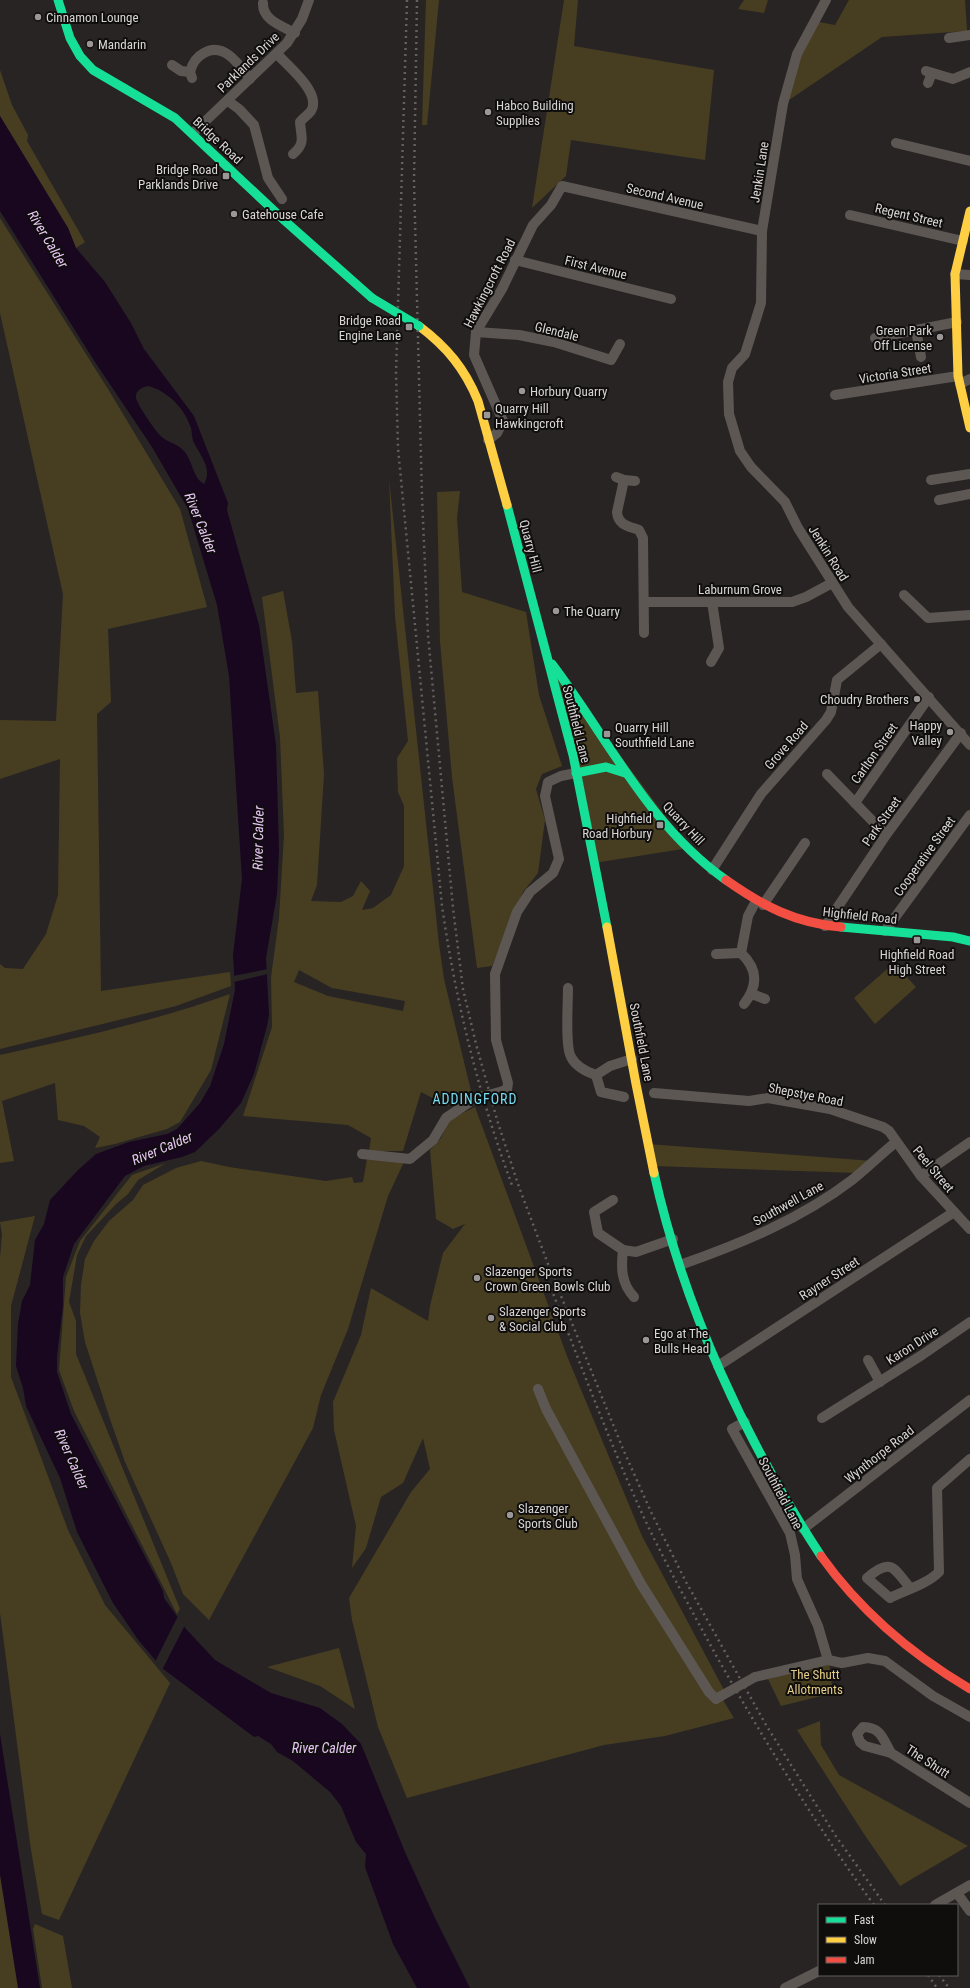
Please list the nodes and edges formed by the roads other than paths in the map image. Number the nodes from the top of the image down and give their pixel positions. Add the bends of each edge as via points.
1 (58, 0) edge
2 (309, 0) edge
3 (826, 0) edge
4 (263, 3) dead end
5 (295, 32) junction
6 (970, 34) edge
7 (949, 38) dead end
8 (277, 54) junction
9 (172, 65) dead end
10 (970, 72) edge
11 (250, 79) junction
12 (928, 83) dead end
13 (228, 100) junction
14 (193, 133) junction
15 (896, 143) dead end
16 (293, 154) dead end
17 (970, 160) edge
18 (562, 186) joint
19 (282, 199) dead end
20 (970, 210) edge
21 (850, 215) dead end
22 (762, 231) junction
23 (963, 241) junction
24 (515, 260) junction
25 (955, 274) junction
26 (970, 275) edge
27 (671, 299) dead end
28 (957, 322) junction
29 (419, 326) joint
30 (916, 330) junction
31 (476, 332) junction
32 (875, 338) dead end
33 (620, 344) dead end
34 (745, 354) joint
35 (921, 356) dead end
36 (970, 379) edge
37 (959, 380) junction
38 (835, 395) dead end
39 (967, 406) edge
40 (970, 428) edge
41 (488, 440) junction
42 (970, 474) edge
43 (931, 480) dead end
44 (634, 481) dead end
45 (970, 494) edge
46 (939, 500) dead end
47 (832, 583) junction
48 (904, 595) dead end
49 (644, 602) junction
50 (712, 602) junction
51 (970, 615) edge
52 (644, 633) dead end
53 (881, 644) junction
54 (547, 657) junction
55 (711, 662) dead end
56 (929, 697) junction
57 (961, 733) junction
58 (970, 745) edge
59 (576, 773) junction
60 (625, 773) junction
61 (827, 774) dead end
62 (855, 803) junction
63 (970, 815) edge
64 (886, 835) junction
65 (804, 843) dead end
66 (712, 870) junction
67 (760, 903) junction
68 (825, 926) junction
69 (885, 931) junction
70 (970, 941) edge
71 (741, 953) junction
72 (716, 954) dead end
73 (568, 988) dead end
74 (752, 994) junction
75 (765, 999) dead end
76 (744, 1004) dead end
77 (632, 1059) junction
78 (596, 1074) junction
79 (654, 1093) dead end
80 (624, 1097) dead end
81 (896, 1142) junction
82 (970, 1142) edge
83 (362, 1154) dead end
84 (921, 1176) junction
85 (613, 1200) dead end
86 (954, 1212) junction
87 (970, 1228) edge
88 (673, 1239) junction
89 (624, 1250) junction
90 (680, 1265) junction
91 (634, 1297) dead end
92 (970, 1322) edge
93 (868, 1360) dead end
94 (718, 1366) junction
95 (880, 1382) junction
96 (538, 1389) dead end
97 (970, 1400) edge
98 (827, 1417) dead end
99 (745, 1422) junction
100 (970, 1459) edge
101 (803, 1528) junction
102 (910, 1588) dead end
103 (828, 1660) junction
104 (970, 1689) edge
105 (970, 1717) edge
106 (891, 1752) dead end
107 (970, 1803) edge
108 (970, 1885) edge
109 (957, 1893) junction
110 (937, 1904) edge
111 (970, 1910) edge
112 (818, 1971) edge
113 (785, 1988) edge

1 - 14 main road, Bridge Road via 70,38 80,56 93,70 175,118
2 - 5 street, Parklands Drive
3 - 22 street, Jenkin Lane via 797,54 783,104
4 - 5 street via 268,18
5 - 8 street, Parklands Drive
6 - 7 street
8 - 11 street, Parklands Drive
8 - 16 street via 308,87 313,98 311,110 300,122 302,144
9 - 11 street via 191,75 192,66 201,55 207,51 220,50 233,58
10 - 12 street via 953,79 929,72
11 - 13 street, Parklands Drive
13 - 14 street, Parklands Drive
13 - 19 street via 254,125 268,178
14 - 29 main road, Bridge Road, bridge via 285,221 372,298
15 - 17 street
18 - 22 street, Second Avenue
18 - 24 street, Hawkingcroft Road via 551,205 533,225
20 - 23 main road
21 - 23 street, Regent Street
22 - 34 street, Jenkin Lane via 761,302
23 - 25 main road
24 - 27 street, First Avenue
24 - 31 street, Hawkingcroft Road via 502,289
25 - 26 street
25 - 28 main road
28 - 30 street
28 - 37 main road
29 - 41 main road, Quarry Hill via 442,342 470,380
30 - 32 street
30 - 35 street
31 - 33 street, Glendale via 519,335 554,342 612,360
31 - 41 street, Hawkingcroft Road via 474,355 503,422 497,434
34 - 47 street, Jenkin Road via 732,368 728,382 729,414 740,451 751,467 785,502
36 - 37 street, Victoria Street
37 - 38 street, Victoria Street
37 - 39 main road
39 - 40 main road
41 - 54 main road, Quarry Hill
42 - 43 street
44 - 49 street via 620,479 617,517 622,524 639,530 643,538
45 - 46 street
47 - 50 street, Laburnum Grove via 797,601
47 - 53 street, Jenkin Road via 848,607
48 - 51 street via 928,618
49 - 50 street, Laburnum Grove
49 - 52 street
50 - 55 street via 719,648
53 - 56 street, Jenkin Road
53 - 66 street, Grove Road via 838,680 832,708 826,720 761,794
54 - 59 main road, Southfield Lane
54 - 60 main road, Quarry Hill
56 - 57 street, Jenkin Road
56 - 62 street, Carlton Street
57 - 58 street, Jenkin Road
57 - 64 street, Park Street
59 - 60 main road via 613,767
59 - 77 main road, Southfield Lane
59 - 83 street, bridge via 548,782 545,796 559,859 553,873 530,892 517,912 495,974 496,1040 508,1083 507,1090 474,1099 446,1118 433,1140 410,1159
60 - 66 main road, Quarry Hill via 662,821
61 - 62 street
62 - 64 street
63 - 69 street, Cooperative Street
64 - 68 street, Park Street
65 - 67 street via 797,864
66 - 67 main road, Highfield Road
67 - 68 main road, Highfield Road via 792,917
67 - 71 street via 748,916
68 - 69 main road, Highfield Road
69 - 70 main road, Highfield Road via 954,937
71 - 72 street
71 - 74 street via 754,972
73 - 78 street via 570,1057 586,1072
74 - 75 street
74 - 76 street
77 - 78 street
77 - 88 main road, Southfield Lane via 655,1176
78 - 80 street via 601,1092
79 - 81 street, Shepstye Road via 749,1101 768,1098 830,1109 883,1127
81 - 84 street, Peel Street
81 - 90 street, Southwell Lane via 820,1202 746,1241
82 - 84 street
84 - 86 street, Peel Street
85 - 89 street via 594,1212 598,1233
86 - 87 street, Peel Street
86 - 94 street, Rayner Street
88 - 89 street via 636,1252
88 - 90 main road, Southfield Lane
89 - 91 street via 621,1273 628,1291
90 - 94 main road, Southfield Lane
92 - 95 street, Karon Drive via 960,1333
93 - 95 street, Karon Drive
94 - 99 main road, Southfield Lane
95 - 98 street, Karon Drive
96 - 103 street, bridge via 553,1422 641,1584 709,1692 716,1699 755,1677
97 - 101 street, Wynthorpe Road
99 - 101 main road, Southfield Lane
99 - 103 street, Southfield Lane via 732,1429 790,1533 797,1579 818,1626
100 - 102 street via 937,1488 939,1572
101 - 104 main road, Southfield Lane via 821,1556 862,1607 894,1637
103 - 105 street via 842,1663 868,1658 885,1661 933,1696
106 - 107 street, The Shutt
108 - 109 street
109 - 110 street
109 - 111 street
112 - 113 street

